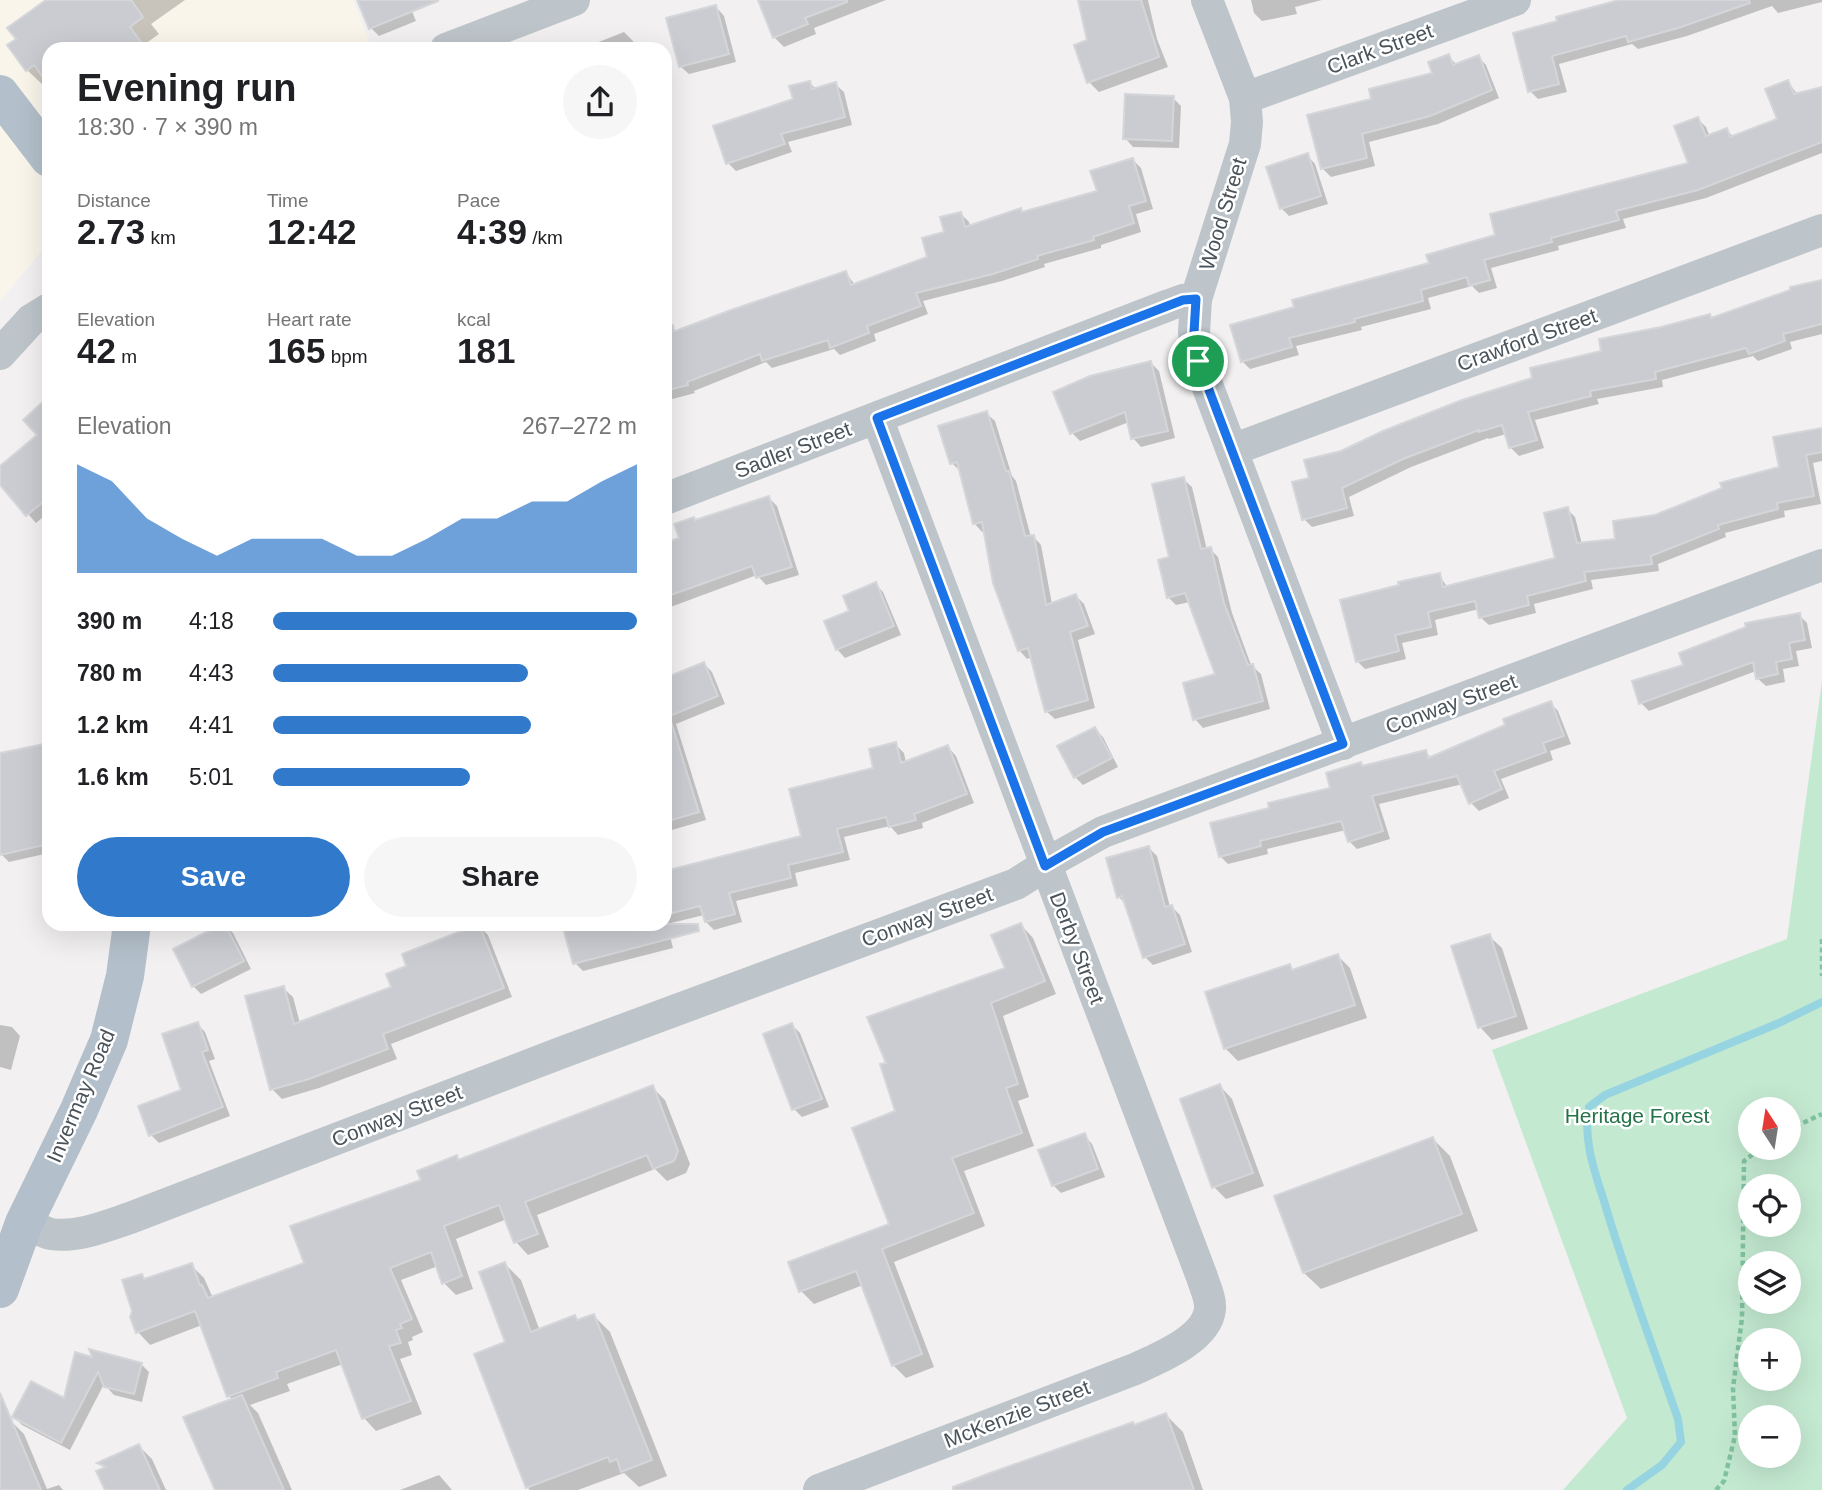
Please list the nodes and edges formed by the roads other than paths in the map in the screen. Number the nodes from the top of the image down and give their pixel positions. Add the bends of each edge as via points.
1 (574, 0) edge
2 (1207, 0) edge
3 (1515, 0) edge
4 (464, 42) edge
5 (0, 94) edge
6 (1245, 98) junction
7 (42, 149) edge
8 (1822, 230) edge
9 (1196, 299) junction
10 (42, 313) edge
11 (0, 354) edge
12 (877, 418) junction
13 (1232, 450) junction
14 (672, 496) edge
15 (1822, 565) edge
16 (1343, 744) junction
17 (1045, 866) junction
18 (131, 931) edge
19 (24, 1223) junction
20 (0, 1253) edge
21 (0, 1289) edge
22 (1207, 1322) joint
23 (818, 1490) edge

1 - 4 street
2 - 6 street, Wood Street
3 - 6 street, Clark Street
5 - 7 main road
6 - 9 street, Wood Street via 1245,144
8 - 13 street, Crawford Street
9 - 12 street, Sadler Street via 1183,300
9 - 13 street, Wood Street via 1198,361
10 - 11 street
12 - 14 street, Sadler Street
12 - 17 street, Derby Street
13 - 16 street, Wood Street
15 - 16 street, Conway Street
16 - 17 street, Conway Street via 1103,832
17 - 19 street, Conway Street via 1016,884 130,1218 60,1234
17 - 22 street, Derby Street via 1202,1277 1210,1308
18 - 19 main road, Invermay Road via 108,1040
19 - 20 main road, Invermay Road
19 - 21 main road, Invermay Road
22 - 23 street, McKenzie Street via 1173,1351 1135,1369

